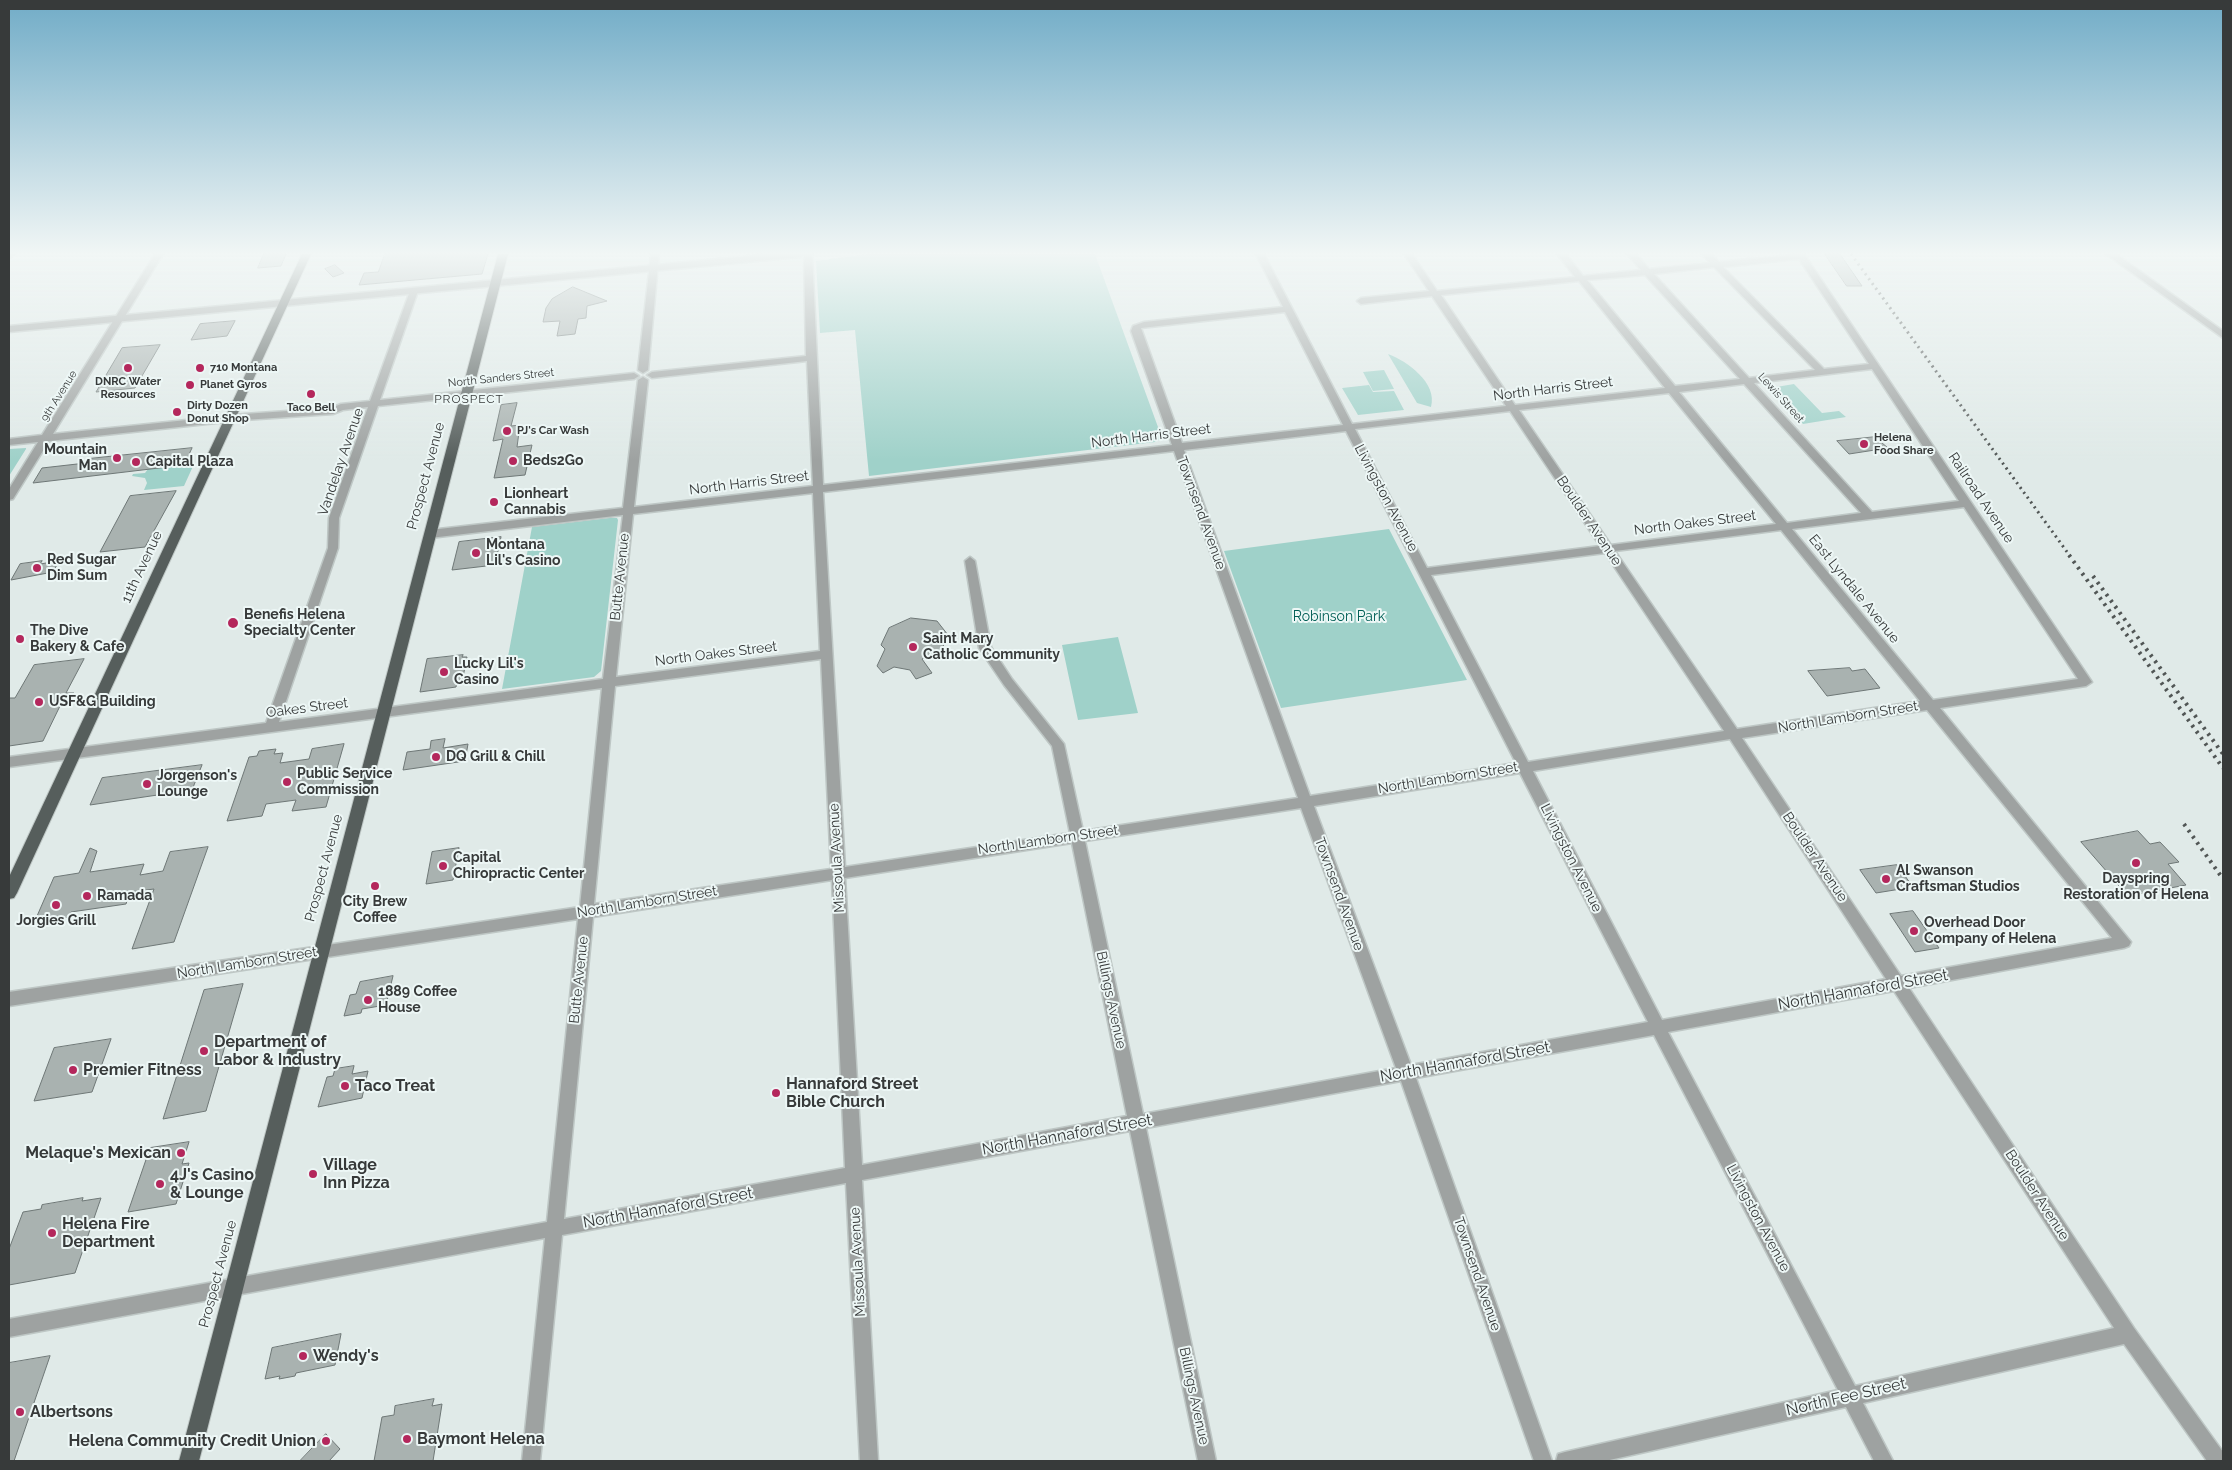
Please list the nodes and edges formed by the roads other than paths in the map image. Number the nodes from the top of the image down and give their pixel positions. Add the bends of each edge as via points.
1 (74, 323) edge
2 (117, 323) edge
3 (275, 323) edge
4 (403, 323) edge
5 (485, 323) edge
6 (648, 323) edge
7 (810, 323) edge
8 (1169, 323) edge
9 (1296, 323) edge
10 (1454, 323) edge
11 (1618, 323) edge
12 (1694, 323) edge
13 (1774, 323) edge
14 (1846, 323) edge
15 (2207, 323) edge
16 (2223, 324) edge
17 (2210, 325) junction
18 (9, 329) edge
19 (2223, 335) edge
20 (811, 358) junction
21 (1875, 366) junction
22 (1822, 372) junction
23 (643, 375) junction
24 (1747, 380) junction
25 (1672, 389) junction
26 (466, 394) junction
27 (375, 404) junction
28 (1512, 408) junction
29 (228, 419) junction
30 (1349, 426) junction
31 (46, 438) junction
32 (9, 442) edge
33 (1177, 446) junction
34 (819, 488) junction
35 (9, 497) edge
36 (1968, 503) junction
37 (628, 510) junction
38 (1870, 516) junction
39 (1785, 527) junction
40 (430, 534) junction
41 (1608, 550) junction
42 (970, 561) dead end
43 (1425, 572) junction
44 (827, 654) junction
45 (2086, 682) joint
46 (609, 683) junction
47 (1930, 705) junction
48 (383, 713) junction
49 (271, 727) junction
50 (1734, 735) junction
51 (74, 753) junction
52 (9, 762) edge
53 (1524, 766) junction
54 (1305, 800) junction
55 (1076, 836) junction
56 (837, 873) junction
57 (9, 893) edge
58 (586, 911) junction
59 (2124, 942) joint
60 (321, 952) junction
61 (1899, 983) junction
62 (9, 999) edge
63 (1658, 1027) junction
64 (1406, 1073) junction
65 (1138, 1122) junction
66 (854, 1174) junction
67 (555, 1228) junction
68 (234, 1287) junction
69 (9, 1328) edge
70 (2128, 1334) junction
71 (1851, 1395) junction
72 (188, 1461) edge
73 (531, 1461) edge
74 (869, 1461) edge
75 (1207, 1461) edge
76 (1543, 1461) edge
77 (1565, 1461) edge
78 (1884, 1461) edge
79 (2218, 1461) edge

1 - 18 street
2 - 31 street, 9th Avenue
3 - 29 highway, 11th Avenue
4 - 27 street, Vandelay Avenue
5 - 26 highway, Prospect Avenue
6 - 23 street, Butte Avenue
7 - 20 street, Missoula Avenue
8 - 33 street, Townsend Avenue via 1137,326 1136,331
9 - 30 street, Livingston Avenue
10 - 28 street, Boulder Avenue
11 - 25 street, East Lyndale Avenue
12 - 24 street, Lewis Street
13 - 22 street
14 - 21 street, Railroad Avenue
15 - 17 street
16 - 17 street
17 - 19 street
20 - 23 street, North Sanders Street
20 - 34 street, Missoula Avenue
21 - 22 street, North Harris Street
21 - 36 street, Railroad Avenue
22 - 24 street, North Harris Street
23 - 26 street, North Sanders Street
23 - 37 street, Butte Avenue
24 - 25 street, North Harris Street
24 - 38 street, Lewis Street
25 - 28 street, North Harris Street
25 - 39 street, East Lyndale Avenue
26 - 27 street, North Sanders Street
26 - 40 highway, Prospect Avenue
27 - 29 street, North Sanders Street
27 - 49 street, Vandelay Avenue via 334,518 333,548
28 - 30 street, North Harris Street
28 - 41 street, Boulder Avenue
29 - 31 street, North Sanders Street
29 - 51 highway, 11th Avenue
30 - 33 street, North Harris Street
30 - 43 street, Livingston Avenue
31 - 32 street, North Sanders Street
31 - 35 street, 9th Avenue
33 - 34 street, North Harris Street
33 - 54 street, Townsend Avenue
34 - 37 street, North Harris Street
34 - 44 street, Missoula Avenue
36 - 38 street, North Oakes Street
36 - 45 street, Railroad Avenue
37 - 40 street, North Harris Street
37 - 46 street, Butte Avenue
38 - 39 street, North Oakes Street
39 - 41 street, North Oakes Street
39 - 47 street, East Lyndale Avenue
40 - 48 highway, Prospect Avenue
41 - 43 street, North Oakes Street
41 - 50 street, Boulder Avenue
42 - 55 street, Billings Avenue via 985,648 1058,744
43 - 53 street, Livingston Avenue
44 - 46 street, North Oakes Street
44 - 56 street, Missoula Avenue
45 - 47 street, North Lamborn Street
46 - 48 street, Oakes Street
46 - 58 street, Butte Avenue
47 - 50 street, North Lamborn Street
47 - 59 street, East Lyndale Avenue
48 - 49 street, Oakes Street
48 - 60 highway, Prospect Avenue
49 - 51 street, Oakes Street
50 - 53 street, North Lamborn Street
50 - 61 street, Boulder Avenue
51 - 52 street, Oakes Street
51 - 57 highway, 11th Avenue
53 - 54 street, North Lamborn Street
53 - 63 street, Livingston Avenue
54 - 55 street, North Lamborn Street
54 - 64 street, Townsend Avenue
55 - 56 street, North Lamborn Street
55 - 65 street, Billings Avenue
56 - 58 street, North Lamborn Street
56 - 66 street, Missoula Avenue
58 - 60 street, North Lamborn Street
58 - 67 street, Butte Avenue
59 - 61 street, North Hannaford Street
60 - 62 street, North Lamborn Street
60 - 68 highway, Prospect Avenue
61 - 63 street, North Hannaford Street
61 - 70 street, Boulder Avenue
63 - 64 street, North Hannaford Street
63 - 71 street, Livingston Avenue
64 - 65 street, North Hannaford Street
64 - 76 street, Townsend Avenue
65 - 66 street, North Hannaford Street
65 - 75 street, Billings Avenue
66 - 67 street, North Hannaford Street
66 - 74 street, Missoula Avenue
67 - 68 street, North Hannaford Street
67 - 73 street, Butte Avenue
68 - 69 street, North Hannaford Street
68 - 72 highway, Prospect Avenue
70 - 71 street, North Fee Street
70 - 79 street, Boulder Avenue
71 - 77 street, North Fee Street
71 - 78 street, Livingston Avenue

